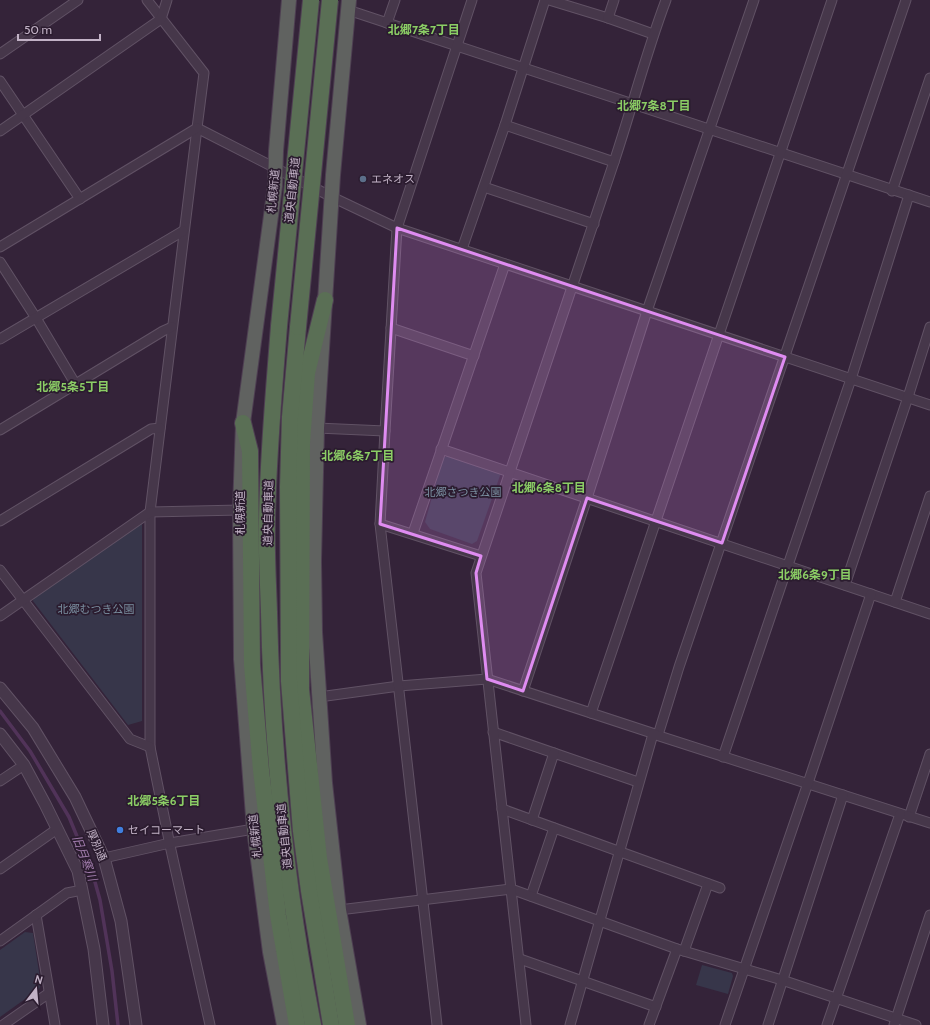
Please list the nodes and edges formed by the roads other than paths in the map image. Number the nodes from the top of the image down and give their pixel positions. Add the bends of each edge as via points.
1 (78, 0) edge
2 (147, 0) edge
3 (167, 0) edge
4 (289, 0) edge
5 (311, 0) edge
6 (330, 0) edge
7 (395, 0) edge
8 (472, 0) edge
9 (545, 0) edge
10 (549, 0) edge
11 (614, 0) edge
12 (666, 0) edge
13 (754, 0) edge
14 (832, 0) edge
15 (906, 0) edge
16 (348, 5) edge
17 (608, 18) junction
18 (161, 19) junction
19 (387, 23) junction
20 (653, 34) junction
21 (457, 46) junction
22 (0, 54) edge
23 (522, 67) junction
24 (930, 78) edge
25 (0, 81) edge
26 (633, 105) junction
27 (23, 115) junction
28 (505, 125) junction
29 (197, 128) junction
30 (710, 129) junction
31 (0, 131) edge
32 (780, 153) junction
33 (614, 162) junction
34 (275, 168) junction
35 (846, 175) junction
36 (484, 187) junction
37 (892, 191) junction
38 (909, 195) junction
39 (332, 197) junction
40 (80, 199) junction
41 (930, 202) edge
42 (594, 224) junction
43 (398, 228) junction
44 (184, 231) junction
45 (0, 247) edge
46 (462, 249) junction
47 (0, 262) edge
48 (505, 264) junction
49 (573, 286) junction
50 (325, 300) junction
51 (647, 311) junction
52 (36, 318) junction
53 (172, 327) junction
54 (930, 327) edge
55 (391, 328) junction
56 (719, 335) junction
57 (0, 339) edge
58 (474, 356) junction
59 (785, 357) junction
60 (851, 379) junction
61 (76, 385) junction
62 (908, 398) junction
63 (930, 405) edge
64 (242, 422) junction
65 (160, 428) junction
66 (317, 428) junction
67 (0, 430) edge
68 (385, 431) junction
69 (442, 449) junction
70 (510, 472) junction
71 (930, 496) edge
72 (587, 498) junction
73 (240, 510) junction
74 (150, 512) junction
75 (0, 521) edge
76 (655, 521) junction
77 (380, 524) junction
78 (413, 533) junction
79 (722, 543) junction
80 (481, 556) junction
81 (787, 565) junction
82 (0, 570) edge
83 (844, 585) junction
84 (871, 594) junction
85 (23, 600) junction
86 (895, 602) junction
87 (930, 614) edge
88 (0, 616) edge
89 (487, 679) junction
90 (399, 686) junction
91 (0, 688) edge
92 (523, 691) junction
93 (319, 697) junction
94 (591, 713) junction
95 (493, 732) junction
96 (0, 734) edge
97 (653, 734) junction
98 (150, 747) junction
99 (554, 753) junction
100 (930, 754) edge
101 (723, 757) junction
102 (24, 765) junction
103 (0, 781) edge
104 (638, 782) junction
105 (808, 783) junction
106 (843, 795) junction
107 (502, 809) junction
108 (900, 814) junction
109 (909, 817) junction
110 (532, 820) junction
111 (930, 823) edge
112 (554, 828) junction
113 (57, 829) junction
114 (254, 829) junction
115 (170, 843) junction
116 (619, 852) junction
117 (104, 858) junction
118 (0, 869) edge
119 (708, 884) junction
120 (720, 888) dead end
121 (82, 890) junction
122 (511, 890) junction
123 (531, 896) junction
124 (424, 900) junction
125 (339, 910) junction
126 (36, 915) junction
127 (930, 915) edge
128 (600, 921) junction
129 (0, 941) edge
130 (681, 950) junction
131 (520, 959) junction
132 (744, 969) junction
133 (582, 980) junction
134 (782, 980) junction
135 (49, 993) junction
136 (836, 998) junction
137 (656, 1007) junction
138 (895, 1022) edge
139 (2, 1025) edge
140 (55, 1025) edge
141 (103, 1025) edge
142 (136, 1025) edge
143 (210, 1025) edge
144 (284, 1025) edge
145 (297, 1025) edge
146 (312, 1025) edge
147 (331, 1025) edge
148 (347, 1025) edge
149 (359, 1025) edge
150 (437, 1025) edge
151 (526, 1025) edge
152 (570, 1025) edge
153 (649, 1025) edge
154 (725, 1025) edge
155 (768, 1025) edge
156 (827, 1025) edge
157 (916, 1025) edge

1 - 22 street
2 - 18 street
3 - 18 street
4 - 34 highway, 札幌新道
5 - 146 highway, 道央自動車道, bridge via 278,334 267,521 270,678 278,782 290,891
6 - 147 highway, 道央自動車道, bridge via 290,417 287,521 289,681 293,740 306,869
7 - 19 street
8 - 21 street
9 - 23 street
10 - 17 street
11 - 17 street
12 - 20 street
13 - 30 street
14 - 32 street
15 - 35 street
16 - 19 street
16 - 39 highway
17 - 20 street
18 - 27 street
18 - 29 street via 204,73
19 - 21 street
20 - 26 street
21 - 23 street
21 - 43 street
23 - 26 street
23 - 28 street
24 - 37 street
25 - 27 street
26 - 30 street
26 - 33 street
27 - 31 street
27 - 40 street
28 - 33 street
28 - 36 street
29 - 34 street
29 - 40 street
29 - 44 street
30 - 32 street
30 - 51 street
32 - 35 street
32 - 56 street
33 - 42 street
34 - 39 street
34 - 64 highway, 札幌新道 via 275,186
35 - 37 street
35 - 59 street
36 - 42 street
36 - 46 street
37 - 38 street
38 - 41 street
38 - 60 street
39 - 43 street
39 - 50 highway
40 - 45 street
42 - 49 street
43 - 46 street
43 - 55 street
44 - 52 street
44 - 53 street
46 - 48 street
47 - 52 street
48 - 49 street
48 - 58 street
49 - 51 street
49 - 70 street
50 - 66 highway
50 - 148 highway via 307,373 302,458 301,689 319,858
51 - 56 street
51 - 72 street
52 - 57 street
52 - 61 street
53 - 61 street
53 - 65 street
54 - 62 street
55 - 58 street
55 - 68 street
56 - 59 street
56 - 76 street
58 - 69 street
59 - 60 street
59 - 79 street
60 - 62 street
60 - 81 street
61 - 67 street
62 - 63 street
62 - 83 street
64 - 73 highway, 札幌新道
64 - 145 highway via 250,451 252,665 261,770 278,915
65 - 74 street
65 - 75 street via 151,429
66 - 68 street
66 - 93 highway via 314,616
68 - 77 street
69 - 70 street
69 - 78 street
70 - 72 street
70 - 80 street
71 - 86 street
72 - 76 street
72 - 92 street
73 - 74 street
73 - 114 highway, 札幌新道 via 241,659
74 - 85 street
74 - 98 street
76 - 79 street
76 - 94 street
77 - 78 street
77 - 90 street
78 - 80 street
79 - 81 street
79 - 97 street via 658,735
80 - 89 street via 476,573
81 - 83 street
81 - 101 street
82 - 85 street
83 - 84 street
84 - 86 street
84 - 105 street
85 - 88 street
85 - 98 street via 130,739
86 - 87 street
89 - 90 street
89 - 92 street
89 - 95 street
90 - 93 street
90 - 124 street
91 - 117 street, 厚別通 via 33,728 68,784
92 - 94 street
93 - 125 highway via 325,783
94 - 97 street
95 - 99 street
95 - 107 street
96 - 102 street
97 - 101 street
97 - 104 street
98 - 115 street
99 - 104 street
99 - 110 street
100 - 109 street
101 - 105 street
102 - 103 street
102 - 113 street
104 - 116 street
105 - 106 street
105 - 132 street
106 - 108 street
106 - 134 street
107 - 110 street
107 - 122 street
108 - 109 street
108 - 136 street
109 - 111 street
110 - 112 street
112 - 116 street
112 - 123 street
113 - 118 street
113 - 121 street via 78,871
114 - 115 street
114 - 144 highway, 札幌新道 via 270,952
115 - 117 street
115 - 143 street
116 - 119 street
116 - 128 street
117 - 142 street, 厚別通 via 121,921
119 - 120 street
119 - 130 street
121 - 126 street via 67,893
121 - 141 street via 94,949
122 - 123 street
122 - 124 street
122 - 131 street
123 - 128 street
124 - 125 street
124 - 150 street
125 - 149 highway
126 - 129 street
126 - 135 street
127 - 138 street
128 - 130 street
128 - 133 street
130 - 132 street
130 - 137 street
131 - 133 street
131 - 151 street
132 - 134 street
132 - 154 street
133 - 137 street
133 - 152 street
134 - 136 street
134 - 155 street
135 - 139 street
135 - 140 street
136 - 138 street
136 - 156 street
137 - 153 street
138 - 157 street

